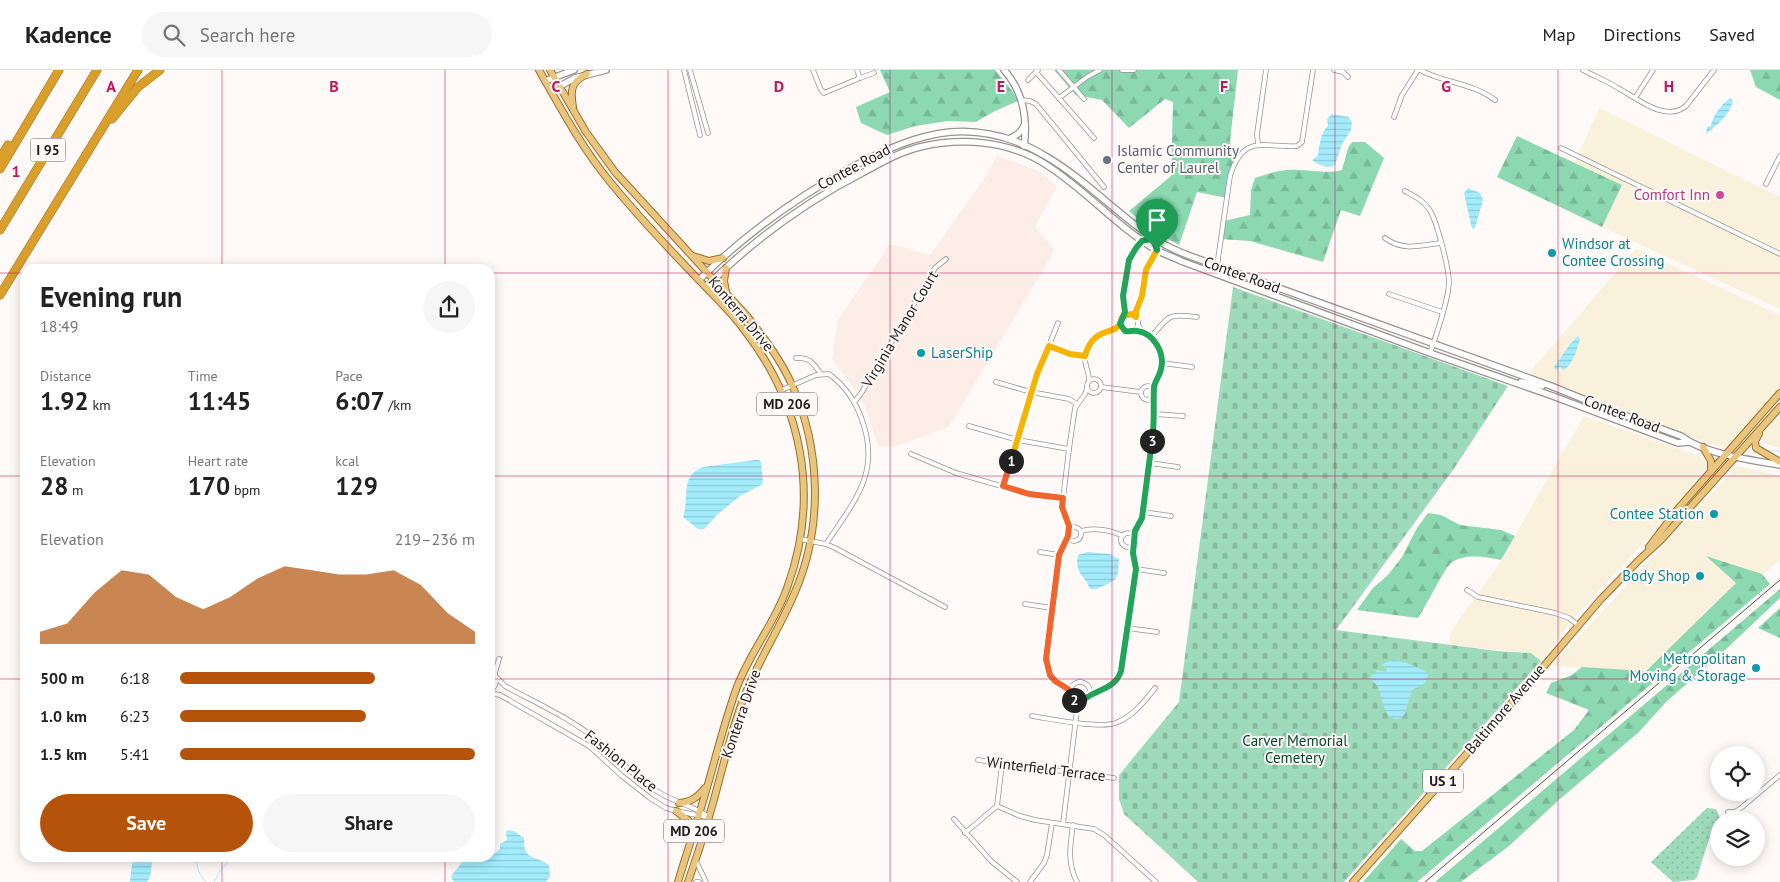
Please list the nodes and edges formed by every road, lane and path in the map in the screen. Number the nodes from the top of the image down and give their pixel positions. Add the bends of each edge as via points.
1 (58, 70) edge
2 (97, 70) edge
3 (138, 70) edge
4 (160, 70) edge
5 (539, 70) edge
6 (550, 70) edge
7 (574, 70) edge
8 (606, 70) edge
9 (684, 70) edge
10 (690, 70) edge
11 (813, 70) edge
12 (857, 70) edge
13 (1059, 70) edge
14 (1100, 70) edge
15 (1122, 70) edge
16 (1134, 70) edge
17 (1266, 70) edge
18 (1313, 70) edge
19 (1334, 70) edge
20 (1419, 70) edge
21 (1583, 70) edge
22 (1653, 70) edge
23 (1714, 70) edge
24 (1007, 71) edge
25 (1037, 71) edge
26 (874, 72) dead end
27 (587, 74) junction
28 (554, 77) junction
29 (1348, 77) dead end
30 (860, 78) junction
31 (1028, 80) dead end
32 (545, 81) junction
33 (559, 86) junction
34 (1073, 87) junction
35 (551, 91) junction
36 (1059, 98) junction
37 (1635, 98) junction
38 (1084, 99) dead end
39 (1022, 100) junction
40 (1495, 100) dead end
41 (701, 112) junction
42 (575, 113) junction
43 (694, 114) junction
44 (1394, 117) dead end
45 (1026, 122) junction
46 (708, 133) dead end
47 (700, 135) dead end
48 (1094, 138) dead end
49 (1009, 139) junction
50 (1025, 144) junction
51 (1258, 144) junction
52 (1561, 148) dead end
53 (1023, 153) junction
54 (1780, 156) edge
55 (0, 158) edge
56 (0, 169) edge
57 (76, 170) junction
58 (1766, 184) dead end
59 (1104, 187) dead end
60 (1405, 191) dead end
61 (0, 230) edge
62 (1153, 238) junction
63 (1385, 238) dead end
64 (1142, 241) junction
65 (1440, 244) junction
66 (1157, 250) junction
67 (1780, 254) edge
68 (692, 256) junction
69 (723, 258) junction
70 (946, 258) dead end
71 (1217, 266) junction
72 (726, 268) junction
73 (707, 272) junction
74 (699, 280) junction
75 (714, 280) junction
76 (706, 287) junction
77 (727, 294) junction
78 (1389, 294) dead end
79 (0, 295) edge
80 (1442, 312) junction
81 (1123, 316) junction
82 (1136, 317) junction
83 (1197, 317) dead end
84 (1058, 323) dead end
85 (1138, 324) junction
86 (1120, 326) junction
87 (1133, 331) junction
88 (1145, 334) junction
89 (1150, 338) junction
90 (1433, 344) junction
91 (1049, 346) junction
92 (1430, 353) junction
93 (1085, 356) junction
94 (796, 358) dead end
95 (1162, 363) junction
96 (1192, 367) dead end
97 (1478, 370) junction
98 (821, 374) junction
99 (1088, 374) junction
100 (1521, 376) junction
101 (1095, 378) junction
102 (1089, 380) junction
103 (996, 382) dead end
104 (1156, 382) junction
105 (1516, 384) junction
106 (792, 386) junction
107 (1149, 386) junction
108 (1550, 386) junction
109 (1101, 387) junction
110 (1087, 388) junction
111 (782, 390) junction
112 (1154, 390) junction
113 (1031, 392) junction
114 (1091, 392) junction
115 (1141, 392) junction
116 (1780, 393) edge
117 (1084, 394) junction
118 (1153, 397) junction
119 (1146, 399) junction
120 (855, 401) junction
121 (1077, 404) junction
122 (1153, 406) junction
123 (1779, 408) edge
124 (1155, 414) junction
125 (1184, 416) dead end
126 (969, 426) dead end
127 (1018, 440) junction
128 (1689, 442) junction
129 (1704, 447) junction
130 (1069, 449) junction
131 (911, 454) dead end
132 (1726, 454) junction
133 (1735, 457) junction
134 (1150, 462) junction
135 (1780, 463) edge
136 (1178, 467) dead end
137 (1711, 472) junction
138 (1003, 486) junction
139 (1063, 498) junction
140 (1143, 512) junction
141 (1171, 516) dead end
142 (1068, 523) junction
143 (1073, 527) junction
144 (1068, 530) junction
145 (1081, 531) junction
146 (1135, 531) junction
147 (1128, 533) junction
148 (1068, 536) junction
149 (1123, 536) junction
150 (1135, 538) junction
151 (800, 539) junction
152 (1073, 540) junction
153 (810, 542) junction
154 (1134, 543) junction
155 (826, 544) junction
156 (1065, 544) junction
157 (1126, 547) junction
158 (1040, 552) dead end
159 (1133, 553) junction
160 (1059, 555) junction
161 (1639, 560) junction
162 (1136, 569) junction
163 (1164, 573) dead end
164 (1468, 590) dead end
165 (1025, 604) dead end
166 (945, 607) dead end
167 (1052, 608) junction
168 (1578, 625) junction
169 (1127, 628) junction
170 (1157, 632) dead end
171 (500, 659) dead end
172 (496, 675) junction
173 (495, 685) edge
174 (1073, 686) junction
175 (1066, 688) junction
176 (1089, 688) junction
177 (1155, 688) dead end
178 (1095, 692) junction
179 (1070, 693) junction
180 (495, 694) edge
181 (1089, 696) junction
182 (1075, 700) junction
183 (1082, 702) junction
184 (1077, 710) junction
185 (1032, 716) dead end
186 (1076, 722) junction
187 (978, 760) dead end
188 (1002, 764) junction
189 (1070, 772) junction
190 (1780, 775) edge
191 (1114, 778) dead end
192 (707, 785) junction
193 (679, 803) junction
194 (997, 806) junction
195 (676, 811) junction
196 (1736, 811) edge
197 (700, 813) junction
198 (710, 817) junction
199 (954, 819) dead end
200 (1052, 823) junction
201 (1062, 824) junction
202 (1073, 825) junction
203 (966, 833) junction
204 (691, 840) junction
205 (695, 860) junction
206 (678, 882) edge
207 (688, 882) edge
208 (706, 882) edge
209 (1017, 882) edge
210 (1030, 882) edge
211 (1077, 882) edge
212 (1156, 882) edge
213 (1353, 882) edge

1 - 55 highway
1 - 56 highway, I 95
2 - 61 highway, I 95
3 - 57 highway
4 - 57 highway via 124,102
5 - 32 main road, Konterra Drive / MD 206
6 - 28 main road, Konterra Drive / MD 206
7 - 28 street
8 - 27 street
9 - 43 street
10 - 41 street
11 - 30 street via 824,92
12 - 30 street
13 - 34 street
14 - 34 street
15 - 16 street
17 - 51 street via 1256,134
18 - 51 street via 1302,142 1290,147
19 - 29 street
20 - 40 street via 1474,88
20 - 44 street via 1402,95
21 - 37 street
22 - 37 street
23 - 37 street via 1681,110 1663,111
24 - 39 street
25 - 31 street
25 - 36 street
26 - 30 street
27 - 33 street
27 - 42 main road via 579,78 572,91
28 - 32 street
28 - 33 main road, Konterra Drive / MD 206
32 - 35 main road, Konterra Drive / MD 206
33 - 35 street
33 - 42 main road, Konterra Drive / MD 206
34 - 36 street
34 - 38 street
35 - 74 main road, Konterra Drive / MD 206 via 589,155
36 - 48 street
39 - 45 street
39 - 59 street via 1036,104
41 - 43 street
41 - 46 street
42 - 68 main road, Konterra Drive / MD 206 via 615,172
43 - 47 street
45 - 49 street via 1022,131
45 - 50 street
49 - 50 street, Contee Road
49 - 69 street, Contee Road via 951,132 891,147 795,201
50 - 53 street
50 - 62 street, Contee Road via 1070,171
51 - 71 street via 1234,162
52 - 67 street
53 - 64 street, Contee Road via 1066,180
53 - 72 street, Contee Road via 989,144 959,142 919,147 893,156 794,213
54 - 58 street
57 - 79 highway
60 - 65 street via 1418,198 1430,211
62 - 64 street
62 - 66 street
62 - 71 street, Contee Road via 1174,250
63 - 65 street via 1405,247
64 - 66 street, Contee Road
64 - 81 street via 1126,269
65 - 80 street via 1449,282
66 - 82 street via 1146,270
66 - 92 street, Contee Road
68 - 69 main road via 709,261
68 - 73 main road, Konterra Drive / MD 206
69 - 73 street, Contee Road
70 - 120 street, Virginia Manor Court via 935,268
71 - 90 street, Contee Road
72 - 75 street, Contee Road
72 - 77 main road via 724,282
73 - 74 street, Contee Road
73 - 75 main road, Konterra Drive / MD 206
74 - 76 main road, Konterra Drive / MD 206
75 - 76 street, Contee Road
75 - 77 main road, Konterra Drive / MD 206
76 - 111 main road, Konterra Drive / MD 206 via 741,325
77 - 106 main road, Konterra Drive / MD 206 via 766,339
78 - 80 street
80 - 90 street
81 - 82 street via 1132,314
81 - 86 street
82 - 85 street
83 - 89 street via 1170,316
84 - 91 street
85 - 87 street
85 - 88 street
86 - 87 street via 1125,331
86 - 93 street via 1092,340
87 - 88 street
88 - 89 street
89 - 95 street via 1160,348
90 - 92 street
90 - 100 street, Contee Road
91 - 93 street
91 - 113 street
92 - 97 street, Contee Road
93 - 99 street
94 - 98 street via 810,360
95 - 96 street
95 - 104 street
97 - 100 street via 1514,379
97 - 105 street, Contee Road
98 - 106 street
98 - 120 street via 833,377
99 - 101 street
99 - 102 street
100 - 108 street, Contee Road
101 - 102 street
101 - 109 street
102 - 110 street
103 - 113 street
104 - 107 street
104 - 112 street
105 - 108 street
105 - 128 street, Contee Road via 1678,443
106 - 111 street
106 - 153 main road, Konterra Drive / MD 206 via 807,428 812,454 815,502
107 - 112 street
107 - 115 street
108 - 128 street, Contee Road via 1681,436
109 - 114 street via 1097,392
109 - 115 street
110 - 114 street
110 - 117 street
111 - 151 main road, Konterra Drive / MD 206 via 796,429 803,473
112 - 118 street
113 - 121 street via 1069,399
113 - 127 street
114 - 117 street
115 - 119 street
116 - 132 main road, Baltimore Avenue / US 1
117 - 121 street
118 - 119 street
118 - 122 street
119 - 122 street
120 - 155 street via 869,442 868,467 861,488
121 - 130 street
122 - 124 street
123 - 133 main road, Baltimore Avenue / US 1
123 - 135 main road via 1756,437 1755,445
124 - 125 street
124 - 134 street
126 - 127 street
127 - 130 street
127 - 138 street
128 - 129 street, Contee Road
129 - 132 street, Contee Road
129 - 137 main road via 1711,461
130 - 139 street
131 - 138 street via 956,473
132 - 133 street, Contee Road
132 - 137 main road, Baltimore Avenue / US 1
133 - 135 street, Contee Road
133 - 161 main road, Baltimore Avenue / US 1
134 - 136 street
134 - 140 street
137 - 161 main road, Baltimore Avenue / US 1
138 - 139 street via 1029,494
139 - 142 street via 1062,507
140 - 141 street
140 - 146 street
142 - 143 street
142 - 144 street
143 - 144 street
143 - 145 street
144 - 148 street
145 - 149 street via 1089,529
145 - 152 street via 1079,539
146 - 147 street
146 - 150 street
147 - 149 street
147 - 150 street
148 - 152 street
148 - 156 street
149 - 157 street via 1121,542
150 - 154 street
151 - 153 street
151 - 192 main road, Konterra Drive / MD 206 via 787,588 735,692
152 - 156 street
153 - 155 street
153 - 198 main road, Konterra Drive / MD 206 via 796,590 738,713
154 - 157 street
154 - 159 street
155 - 166 street
156 - 160 street
157 - 159 street
158 - 160 street
159 - 162 street
160 - 167 street
161 - 168 main road, Baltimore Avenue / US 1
162 - 163 street
162 - 169 street
164 - 168 street via 1478,597 1560,614
165 - 167 street
167 - 175 street via 1046,665 1053,679
168 - 213 main road, Baltimore Avenue / US 1
169 - 170 street
169 - 178 street via 1120,675 1110,686
171 - 172 street
172 - 173 street
172 - 193 street, Fashion Place via 505,686 580,728 644,782
174 - 175 street
174 - 176 street via 1080,682
174 - 179 street
175 - 179 street
176 - 178 street
176 - 181 street
177 - 186 street via 1142,705 1118,722 1105,725
178 - 181 street
179 - 182 street
180 - 195 street, Fashion Place via 589,746 640,792
181 - 183 street
182 - 183 street
182 - 184 street
183 - 184 street
184 - 186 street
185 - 186 street
186 - 189 street
187 - 188 street, Winterfield Terrace
188 - 189 street, Winterfield Terrace
188 - 194 street
189 - 191 street, Winterfield Terrace
189 - 201 street
190 - 196 street
192 - 193 main road via 695,799
192 - 197 main road, Konterra Drive / MD 206
193 - 197 street, Fashion Place
194 - 200 street via 1020,816
194 - 203 street
195 - 197 street, Fashion Place
195 - 204 main road via 690,821
197 - 198 street, Fashion Place
197 - 204 main road, Konterra Drive / MD 206
198 - 205 main road, Konterra Drive / MD 206
199 - 203 street
200 - 201 street
200 - 210 street via 1047,855
201 - 202 street
202 - 211 street via 1070,865
202 - 212 street via 1094,829 1104,835
203 - 209 street via 991,861
204 - 206 main road, Konterra Drive / MD 206
205 - 207 main road, Konterra Drive / MD 206
205 - 208 street

